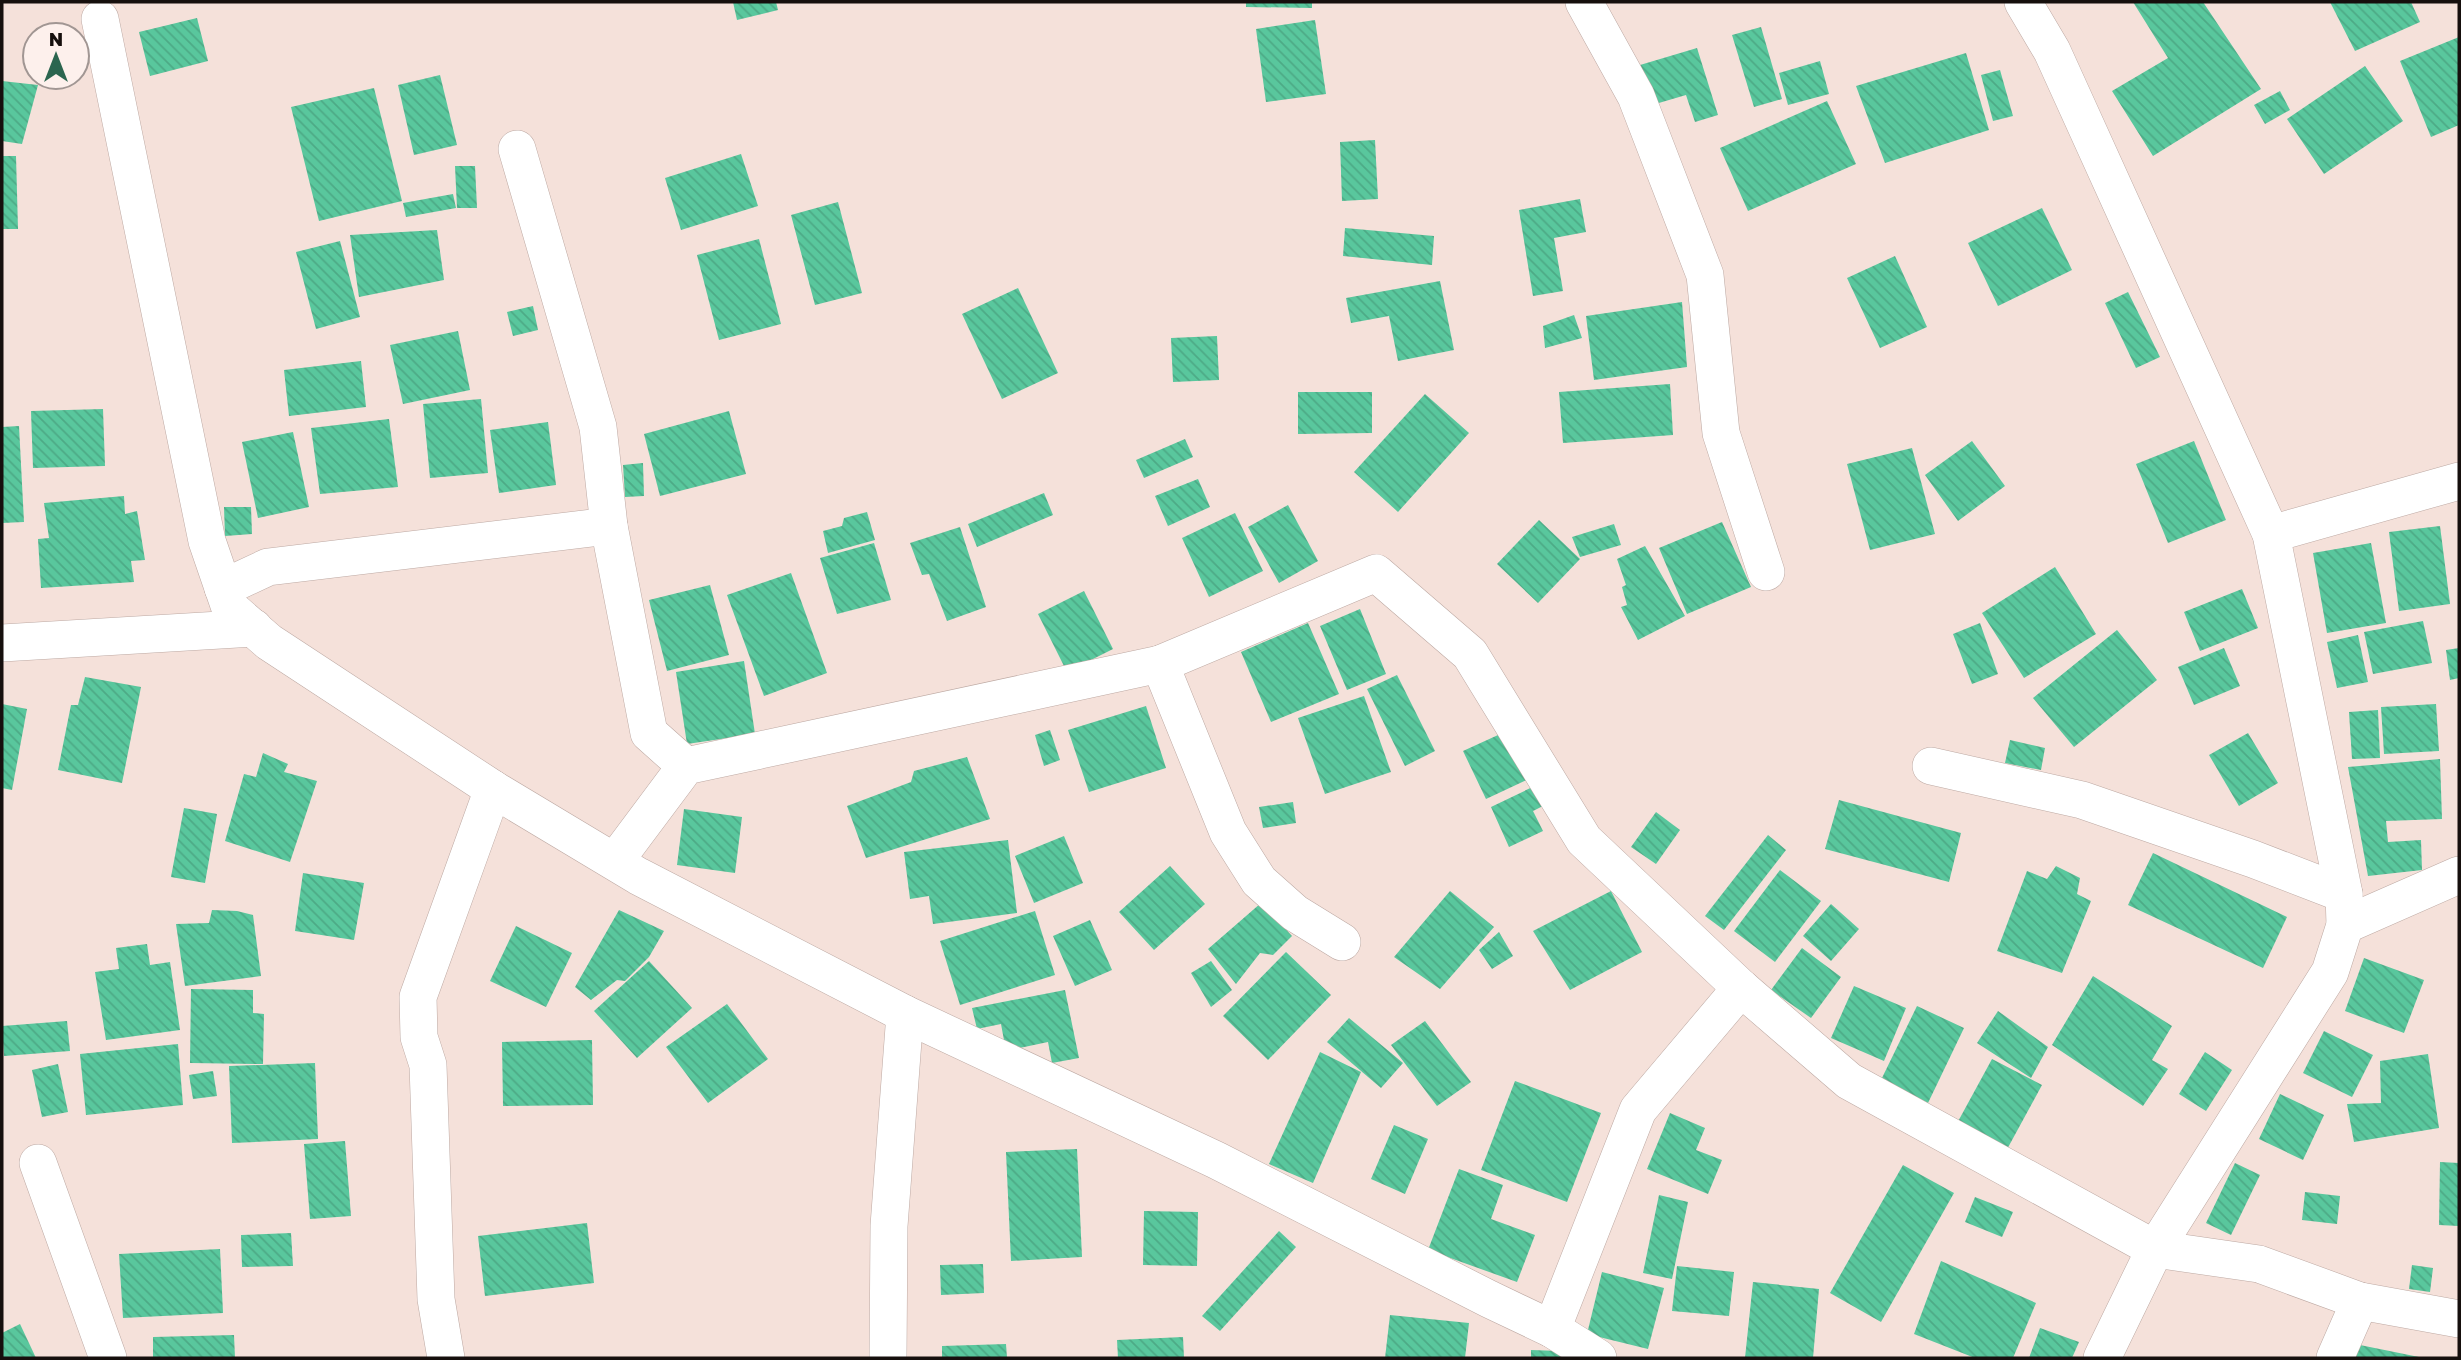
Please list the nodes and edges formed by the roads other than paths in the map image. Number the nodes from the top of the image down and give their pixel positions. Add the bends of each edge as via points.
1 (1584, 2) edge
2 (2023, 2) edge
3 (100, 19) dead end
4 (517, 149) dead end
5 (2459, 481) edge
6 (609, 526) junction
7 (2272, 534) junction
8 (1766, 572) dead end
9 (223, 588) junction
10 (254, 628) junction
11 (2, 643) edge
12 (1160, 664) junction
13 (686, 765) junction
14 (1931, 765) dead end
15 (493, 789) junction
16 (615, 861) junction
17 (2459, 875) edge
18 (2345, 910) junction
19 (1342, 942) dead end
20 (1741, 988) junction
21 (905, 1014) junction
22 (38, 1163) dead end
23 (2155, 1249) junction
24 (2360, 1301) junction
25 (2459, 1320) edge
26 (1552, 1329) junction
27 (108, 1358) edge
28 (446, 1358) edge
29 (888, 1358) edge
30 (1598, 1358) edge
31 (2102, 1358) edge
32 (2335, 1358) edge

1 - 8 street via 1636,96 1705,275 1720,433
2 - 7 street via 2052,51
3 - 9 street via 207,541
4 - 6 street via 598,427
5 - 7 street
6 - 9 street via 268,568
6 - 13 street via 649,733
7 - 18 street
9 - 10 street via 230,608
10 - 11 street
10 - 15 street
12 - 13 street
12 - 19 street via 1228,832 1259,881 1295,913
12 - 20 street via 1376,573 1470,654 1584,840
13 - 16 street
14 - 18 street via 2082,800 2253,859
15 - 16 street
15 - 28 street via 418,997 419,1037 428,1065 436,1299
16 - 21 street
17 - 18 street
18 - 23 street via 2330,972
20 - 23 street via 1849,1081
20 - 26 street via 1638,1110
21 - 26 street via 1216,1160
21 - 29 street via 889,1226
22 - 27 street
23 - 24 street via 2259,1264
23 - 31 street
24 - 25 street
24 - 32 street
26 - 30 street

